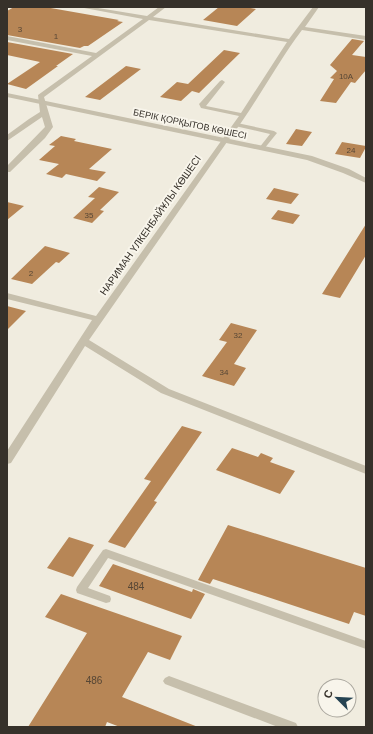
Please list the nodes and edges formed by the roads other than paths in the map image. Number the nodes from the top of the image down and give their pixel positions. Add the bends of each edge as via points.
1 (82, 7) edge
2 (163, 7) edge
3 (316, 7) edge
4 (148, 18) junction
5 (302, 28) junction
6 (7, 38) edge
7 (366, 38) edge
8 (291, 41) junction
9 (98, 55) junction
10 (222, 82) dead end
11 (7, 95) edge
12 (42, 102) junction
13 (44, 113) junction
14 (243, 115) junction
15 (237, 125) junction
16 (7, 139) edge
17 (224, 140) junction
18 (262, 148) junction
19 (7, 170) edge
20 (366, 181) edge
21 (7, 296) edge
22 (98, 319) junction
23 (83, 341) junction
24 (7, 460) edge
25 (366, 470) edge
26 (106, 599) dead end
27 (366, 645) edge
28 (169, 680) dead end
29 (292, 727) edge

1 - 4 street
2 - 4 street
3 - 5 street, НАРИМАН ҮЛКЕНБАЙҰЛЫ КӨШЕСІ
4 - 8 street
4 - 9 street
5 - 7 street
5 - 8 street, НАРИМАН ҮЛКЕНБАЙҰЛЫ КӨШЕСІ
6 - 9 street
8 - 14 street, НАРИМАН ҮЛКЕНБАЙҰЛЫ КӨШЕСІ
9 - 12 street via 40,96
10 - 14 street via 202,104 203,107
11 - 12 street, БЕРІК ҚОРҚЫТОВ КӨШЕСІ
12 - 13 street
12 - 17 street, БЕРІК ҚОРҚЫТОВ КӨШЕСІ
13 - 16 street
13 - 19 street via 49,126
14 - 15 street, НАРИМАН ҮЛКЕНБАЙҰЛЫ КӨШЕСІ
15 - 17 street, НАРИМАН ҮЛКЕНБАЙҰЛЫ КӨШЕСІ
15 - 18 lane via 274,132
17 - 18 street, БЕРІК ҚОРҚЫТОВ КӨШЕСІ
17 - 22 street, НАРИМАН ҮЛКЕНБАЙҰЛЫ КӨШЕСІ
18 - 20 street, БЕРІК ҚОРҚЫТОВ КӨШЕСІ via 309,158 346,170
21 - 22 street
22 - 23 street, НАРИМАН ҮЛКЕНБАЙҰЛЫ КӨШЕСІ
23 - 24 street, НАРИМАН ҮЛКЕНБАЙҰЛЫ КӨШЕСІ
23 - 25 street via 165,392
26 - 27 lane via 82,590 106,553
28 - 29 lane

